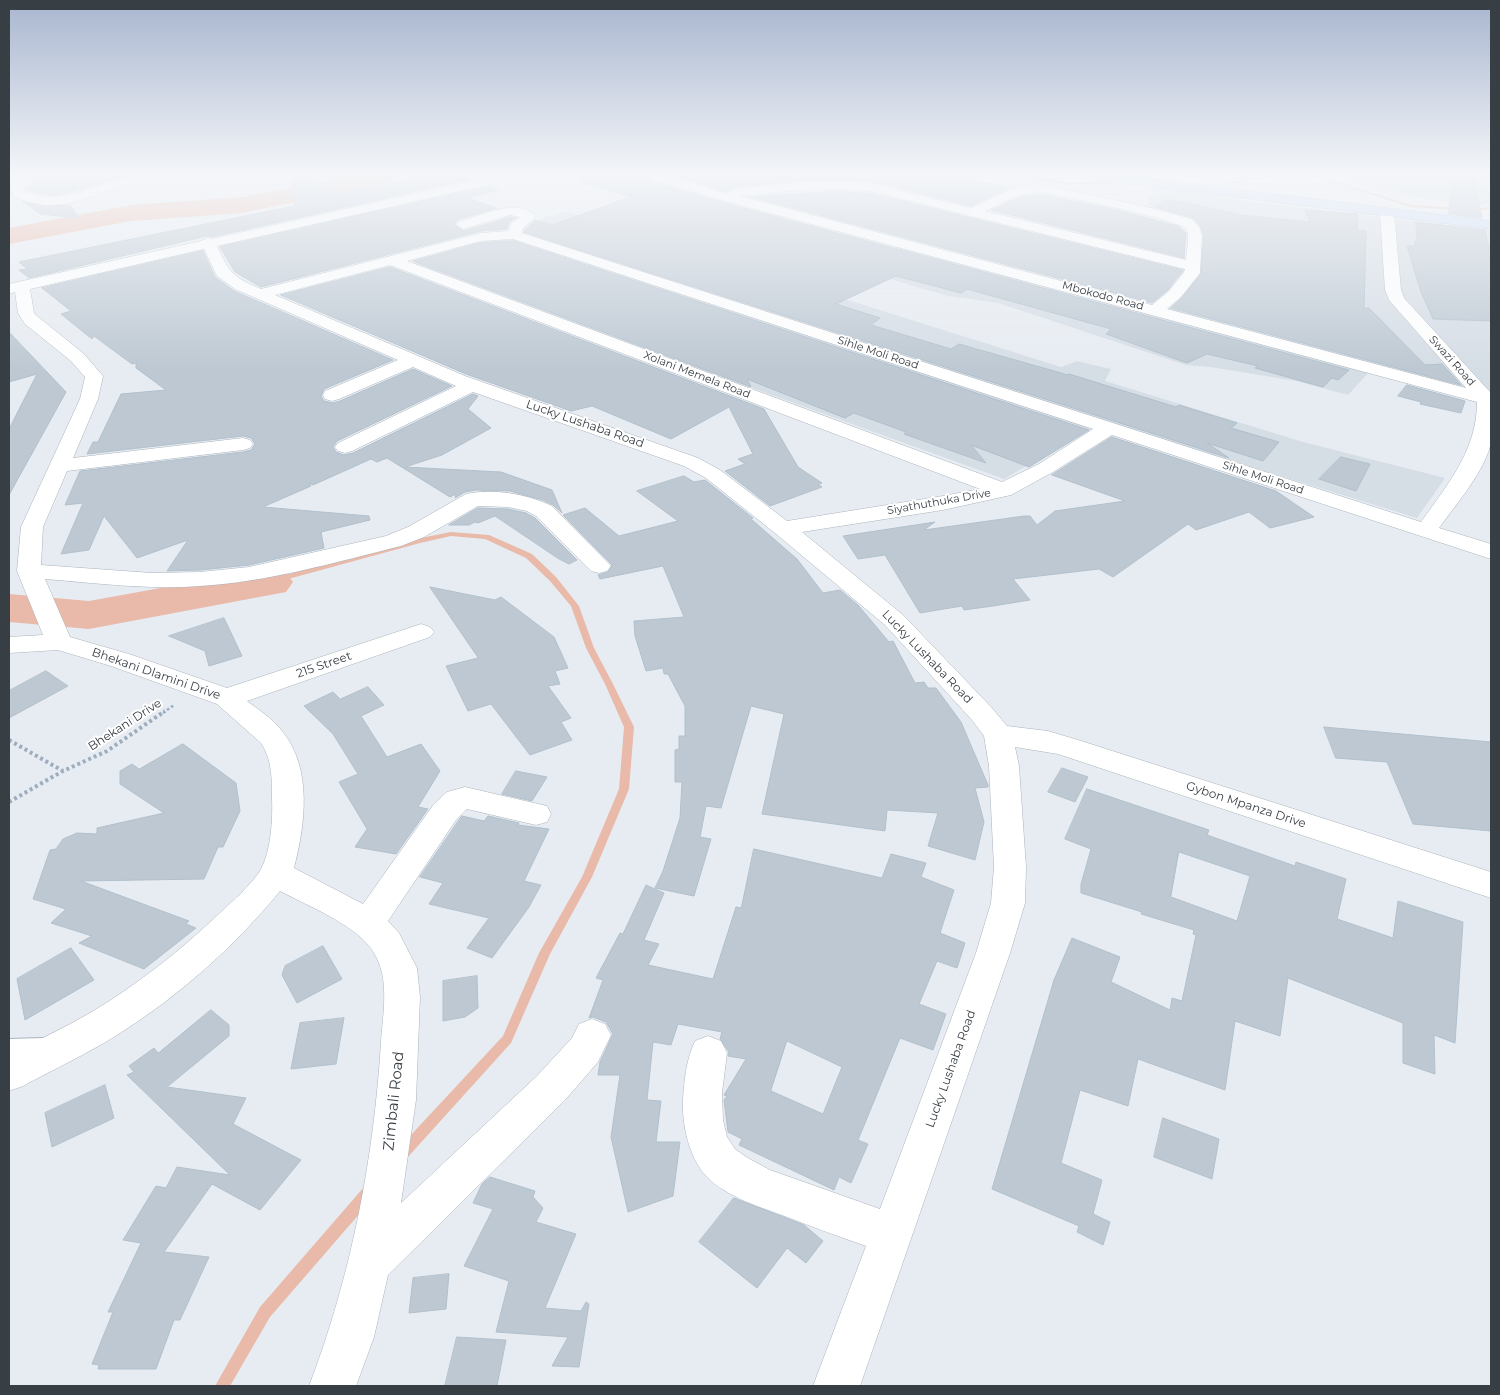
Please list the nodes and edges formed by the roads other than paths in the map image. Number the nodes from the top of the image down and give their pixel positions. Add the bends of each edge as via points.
1 (212, 241) edge
2 (465, 241) edge
3 (536, 241) edge
4 (894, 241) edge
5 (1091, 241) edge
6 (1194, 241) edge
7 (1389, 241) edge
8 (208, 242) junction
9 (391, 260) junction
10 (1192, 266) junction
11 (15, 287) edge
12 (260, 294) junction
13 (1156, 310) junction
14 (414, 360) junction
15 (472, 385) junction
16 (332, 395) dead end
17 (1489, 399) edge
18 (1108, 429) junction
19 (243, 444) dead end
20 (344, 447) dead end
21 (58, 466) junction
22 (1482, 466) edge
23 (1003, 490) junction
24 (783, 528) junction
25 (1426, 530) junction
26 (1491, 552) edge
27 (599, 566) dead end
28 (29, 571) junction
29 (421, 632) dead end
30 (56, 637) junction
31 (9, 645) edge
32 (227, 698) junction
33 (998, 734) junction
34 (536, 814) dead end
35 (276, 874) junction
36 (1491, 885) edge
37 (368, 923) junction
38 (592, 1035) dead end
39 (60, 1047) junction
40 (9, 1049) edge
41 (708, 1053) dead end
42 (9, 1074) edge
43 (892, 1235) junction
44 (372, 1248) junction
45 (333, 1386) edge
46 (837, 1386) edge

1 - 8 street
2 - 9 street, Sihle Moli Road
3 - 18 street, Sihle Moli Road
4 - 13 street, Mbokodo Road
5 - 10 street
6 - 10 street
7 - 17 street, Swazi Road via 1393,290 1397,300
8 - 11 street
8 - 12 street, Lucky Lushaba Road via 222,273
9 - 12 street, Sihle Moli Road
9 - 23 street, Xolani Memela Road
10 - 13 street via 1187,282
11 - 21 street via 32,320 78,357 94,376 89,399
12 - 14 street, Lucky Lushaba Road
13 - 17 street, Mbokodo Road
14 - 15 street, Lucky Lushaba Road
14 - 16 street
15 - 20 street
15 - 24 street, Lucky Lushaba Road via 691,462 713,474
17 - 22 street
18 - 23 street, Siyathuthuka Drive via 1046,468
18 - 25 street, Sihle Moli Road
19 - 21 street
21 - 28 street via 32,527
22 - 25 street
23 - 24 street, Siyathuthuka Drive via 943,503
24 - 33 street, Lucky Lushaba Road via 894,620
25 - 26 street, Sihle Moli Road
27 - 28 street via 544,511 508,500 474,499 416,532 393,541 248,574 200,580 152,580
28 - 30 street
29 - 32 street, 215 Street
30 - 31 street, Bhekani Dlamini Drive
30 - 32 street, Bhekani Dlamini Drive
32 - 35 street, Bhekani Dlamini Drive via 271,736 280,749 286,770 286,836
33 - 36 street, Gybon Mpanza Drive via 1068,747
33 - 43 street, Lucky Lushaba Road via 1007,813 1008,903
34 - 37 street via 473,798 458,800 445,812
35 - 37 street, Zimbali Road
35 - 39 street, Bhekani Dlamini Drive via 200,953 153,991
37 - 44 street, Zimbali Road via 388,943 398,968 402,997 397,1100
38 - 44 street via 585,1050 552,1088
39 - 40 lane
39 - 42 street, Bhekani Dlamini Drive
41 - 43 street via 701,1103 707,1136 717,1159 742,1178 762,1187
43 - 46 street, Lucky Lushaba Road
44 - 45 street, Zimbali Road via 351,1337

